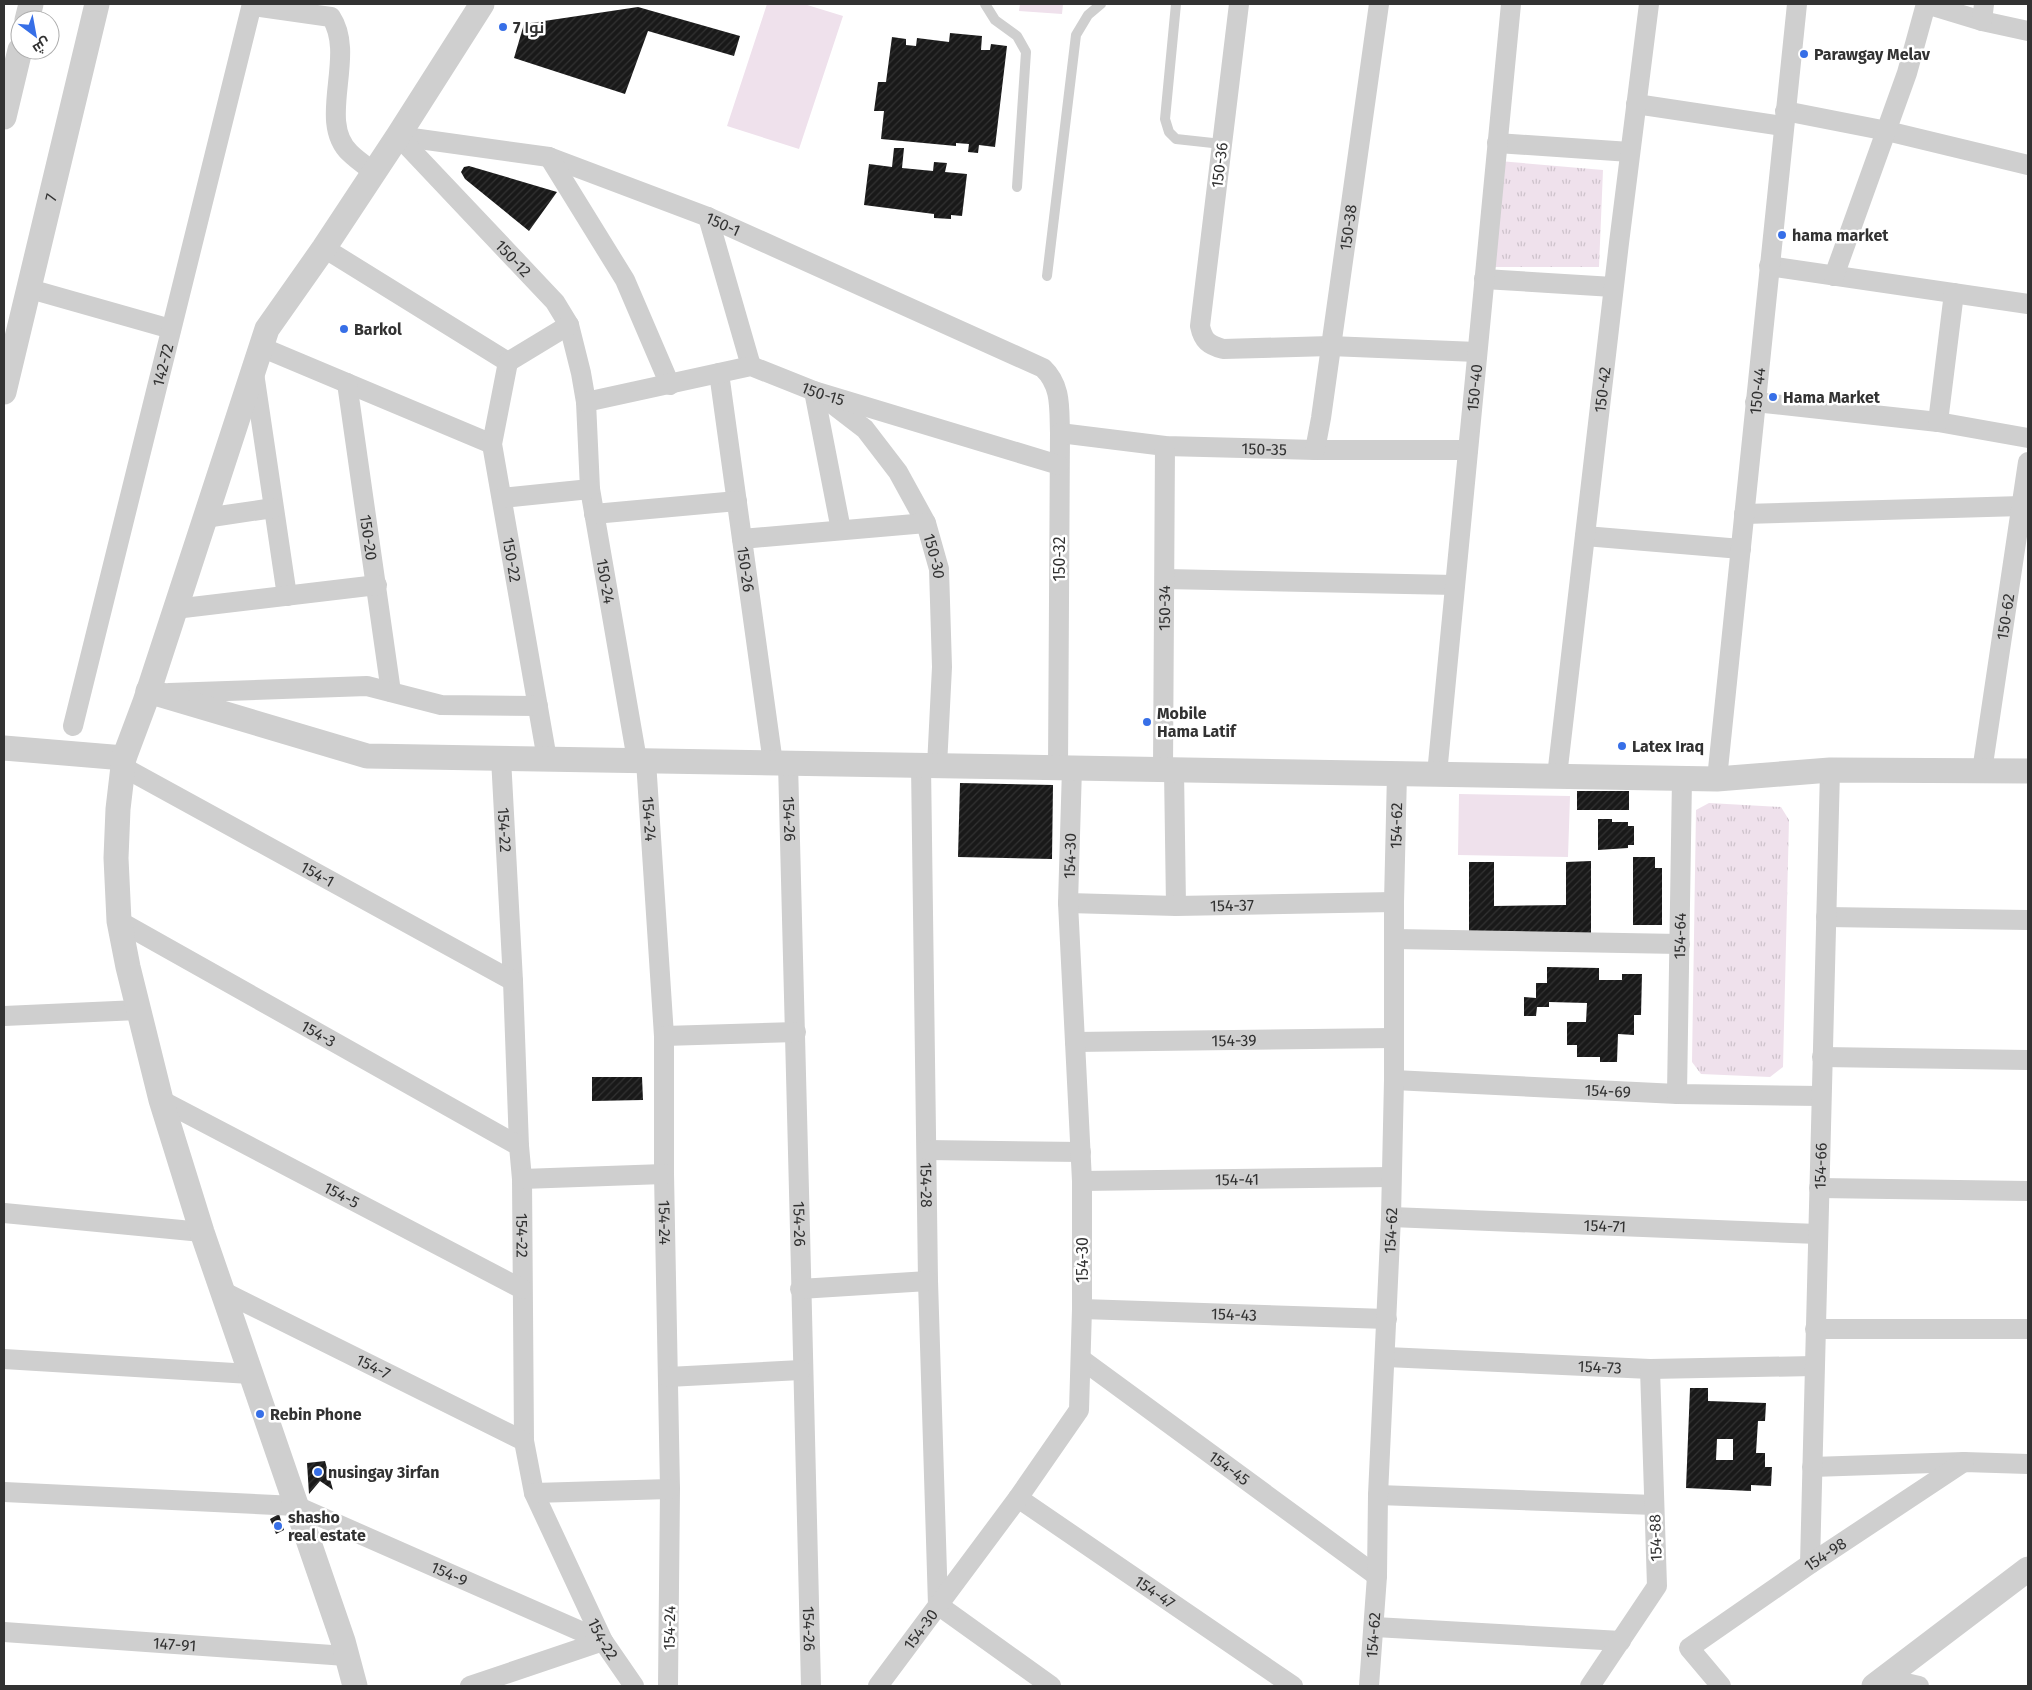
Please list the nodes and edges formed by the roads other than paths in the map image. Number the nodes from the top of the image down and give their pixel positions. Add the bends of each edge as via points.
1 (97, 4) edge
2 (482, 4) edge
3 (985, 4) edge
4 (1101, 4) edge
5 (1176, 4) edge
6 (1239, 4) edge
7 (1380, 4) edge
8 (1511, 4) edge
9 (1649, 4) edge
10 (1797, 4) edge
11 (1926, 4) edge
12 (252, 5) edge
13 (1983, 13) edge
14 (2028, 31) edge
15 (18, 60) edge
16 (1636, 104) junction
17 (4, 117) edge
18 (1784, 119) junction
19 (1887, 131) junction
20 (398, 136) junction
21 (1498, 143) junction
22 (1222, 144) junction
23 (1630, 152) junction
24 (548, 157) junction
25 (2028, 165) edge
26 (374, 172) junction
27 (1017, 187) dead end
28 (708, 217) junction
29 (324, 248) junction
30 (1769, 266) junction
31 (1047, 276) dead end
32 (1834, 276) junction
33 (1484, 279) junction
34 (1614, 287) junction
35 (30, 289) junction
36 (1954, 293) junction
37 (2028, 304) edge
38 (569, 325) junction
39 (171, 329) junction
40 (1330, 346) junction
41 (261, 347) junction
42 (1477, 352) junction
43 (508, 362) junction
44 (1031, 362) joint
45 (751, 366) junction
46 (253, 370) junction
47 (720, 373) junction
48 (347, 384) junction
49 (670, 385) junction
50 (814, 390) junction
51 (4, 392) edge
52 (586, 402) junction
53 (1755, 402) junction
54 (1938, 422) junction
55 (1060, 433) junction
56 (2028, 438) edge
57 (492, 444) junction
58 (1165, 446) junction
59 (1315, 450) junction
60 (1468, 450) junction
61 (2028, 462) edge
62 (1059, 465) junction
63 (590, 489) junction
64 (502, 498) junction
65 (737, 501) junction
66 (2022, 506) junction
67 (273, 508) junction
68 (594, 514) junction
69 (1744, 514) junction
70 (204, 518) junction
71 (926, 523) junction
72 (841, 530) junction
73 (1584, 536) junction
74 (742, 539) junction
75 (1740, 550) junction
76 (1165, 579) junction
77 (377, 585) junction
78 (1455, 585) junction
79 (287, 596) junction
80 (175, 609) junction
81 (154, 692) junction
82 (391, 692) junction
83 (538, 706) junction
84 (73, 726) dead end
85 (4, 748) edge
86 (501, 758) junction
87 (547, 759) junction
88 (641, 760) junction
89 (124, 763) junction
90 (781, 763) junction
91 (929, 765) junction
92 (1065, 768) junction
93 (1168, 770) junction
94 (1830, 770) junction
95 (1982, 771) junction
96 (2028, 771) edge
97 (1398, 774) junction
98 (1437, 774) junction
99 (1557, 776) junction
100 (1682, 778) junction
101 (1717, 779) junction
102 (1394, 902) junction
103 (1068, 903) junction
104 (1176, 906) junction
105 (1826, 917) junction
106 (2028, 920) edge
107 (119, 921) junction
108 (1394, 939) junction
109 (1680, 944) junction
110 (513, 981) junction
111 (138, 1010) junction
112 (4, 1016) edge
113 (796, 1032) junction
114 (664, 1036) junction
115 (1393, 1038) junction
116 (1076, 1042) junction
117 (1822, 1057) junction
118 (2028, 1060) edge
119 (1394, 1080) junction
120 (1677, 1094) junction
121 (1821, 1096) junction
122 (161, 1100) junction
123 (519, 1146) junction
124 (927, 1150) junction
125 (1081, 1152) junction
126 (664, 1174) junction
127 (1391, 1177) junction
128 (522, 1179) junction
129 (1082, 1181) junction
130 (1819, 1188) junction
131 (2028, 1191) edge
132 (4, 1213) edge
133 (1391, 1216) junction
134 (202, 1232) junction
135 (1818, 1234) junction
136 (928, 1281) junction
137 (522, 1289) junction
138 (800, 1289) junction
139 (222, 1291) junction
140 (1082, 1309) junction
141 (1387, 1319) junction
142 (1815, 1329) junction
143 (2028, 1329) edge
144 (1386, 1357) junction
145 (4, 1359) edge
146 (1081, 1359) junction
147 (1814, 1366) junction
148 (1650, 1369) junction
149 (801, 1370) junction
150 (250, 1374) junction
151 (1104, 1376) junction
152 (668, 1377) junction
153 (1079, 1410) junction
154 (524, 1441) junction
155 (1964, 1462) junction
156 (2028, 1464) edge
157 (1812, 1467) junction
158 (670, 1489) junction
159 (4, 1492) edge
160 (534, 1493) junction
161 (1378, 1495) junction
162 (1018, 1498) junction
163 (1654, 1505) junction
164 (296, 1506) junction
165 (1810, 1564) junction
166 (2025, 1574) edge
167 (1377, 1576) junction
168 (938, 1605) junction
169 (1375, 1627) junction
170 (4, 1632) edge
171 (603, 1641) junction
172 (1621, 1641) junction
173 (346, 1656) junction
174 (1879, 1682) edge
175 (355, 1686) edge
176 (470, 1686) edge
177 (634, 1686) edge
178 (668, 1686) edge
179 (811, 1686) edge
180 (878, 1686) edge
181 (1051, 1686) edge
182 (1293, 1686) edge
183 (1369, 1686) edge
184 (1590, 1686) edge
185 (1721, 1686) edge
186 (1919, 1686) edge

1 - 35 street, 7
2 - 20 street
3 - 27 lane via 995,20 1017,36 1026,52
4 - 31 lane via 1088,15 1076,35
5 - 22 lane via 1164,119 1176,140
6 - 22 street, 150-36
7 - 40 street, 150-38
8 - 21 street, 150-40
9 - 16 street, 150-42
10 - 18 street, 150-44
11 - 13 street
11 - 19 street
12 - 26 street via 331,17 338,27 341,42 336,124 349,152
12 - 39 street, 142-72
13 - 14 street
15 - 17 street
16 - 18 street
16 - 23 street, 150-42
18 - 19 street
18 - 30 street, 150-44
19 - 25 street
19 - 32 street
20 - 24 street, 150-1
20 - 26 street
20 - 38 street, 150-12 via 555,302
21 - 23 street
21 - 33 street, 150-40
22 - 40 street, 150-36 via 1200,326 1204,341 1223,349
23 - 34 street, 150-42
24 - 28 street, 150-1
24 - 49 street via 625,280
26 - 29 street
28 - 44 street, 150-1
28 - 45 street
29 - 41 street via 267,329
29 - 43 street
30 - 32 street
30 - 53 street, 150-44
32 - 36 street
33 - 34 street
33 - 42 street, 150-40
34 - 73 street, 150-42
35 - 39 street
35 - 51 street, 7
36 - 37 street
36 - 54 street
38 - 43 street
38 - 52 street, 150-12
39 - 84 street, 142-72
40 - 42 street
40 - 59 street, 150-38
41 - 46 street
41 - 48 street
42 - 60 street, 150-40
43 - 57 street, 150-22
44 - 55 street, 150-32 via 1043,368 1055,383
45 - 47 street
45 - 50 street, 150-15
46 - 67 street
46 - 70 street
47 - 49 street
47 - 65 street, 150-26
48 - 57 street
48 - 77 street, 150-20
49 - 52 street
50 - 62 street, 150-15
50 - 71 street, 150-30 via 865,429 898,472
50 - 72 street
52 - 63 street, 150-24
53 - 54 street
53 - 69 street, 150-44
54 - 56 street
55 - 58 street, 150-35
55 - 62 street, 150-32
57 - 64 street, 150-22
58 - 59 street, 150-35
58 - 76 street, 150-34
59 - 60 street, 150-35
60 - 78 street, 150-40
61 - 66 street, 150-62
62 - 92 street, 150-32
63 - 64 street
63 - 68 street, 150-24
64 - 83 street, 150-22
65 - 68 street
65 - 74 street, 150-26
66 - 69 street
66 - 95 street, 150-62
67 - 70 street
67 - 79 street
68 - 88 street, 150-24
69 - 75 street, 150-44
70 - 80 street
71 - 72 street
71 - 91 street, 150-30 via 939,569 942,667
72 - 74 street
73 - 75 street
73 - 99 street, 150-42
74 - 90 street, 150-26
75 - 101 street, 150-44
76 - 78 street
76 - 93 street, 150-34
77 - 79 street
77 - 82 street, 150-20
78 - 98 street, 150-40
79 - 80 street
80 - 81 street
81 - 82 street via 367,686
81 - 86 street via 367,756
81 - 89 street
82 - 83 street via 440,705
83 - 87 street, 150-22
85 - 89 street
86 - 87 street
86 - 110 street, 154-22
87 - 88 street
88 - 90 street
88 - 114 street, 154-24
89 - 107 street via 116,858
89 - 110 street, 154-1
90 - 91 street
90 - 113 street, 154-26
91 - 92 street
91 - 124 street, 154-28
92 - 93 street
92 - 103 street, 154-30
93 - 97 street
93 - 104 street, 150-34
94 - 95 street
94 - 101 street
94 - 105 street, 154-66
95 - 96 street
97 - 98 street
97 - 102 street, 154-62
98 - 99 street
99 - 100 street
100 - 101 street
100 - 109 street, 154-64
102 - 104 street, 154-37
102 - 108 street, 154-62
103 - 104 street, 154-37
103 - 116 street, 154-30
105 - 106 street
105 - 117 street, 154-66
107 - 111 street
107 - 123 street, 154-3
108 - 109 street
108 - 115 street, 154-62
109 - 120 street, 154-64
110 - 123 street, 154-22
111 - 112 street
111 - 122 street
113 - 114 street
113 - 138 street, 154-26
114 - 126 street, 154-24
115 - 116 street, 154-39
115 - 119 street, 154-62
116 - 125 street, 154-30
117 - 118 street
117 - 121 street, 154-66
119 - 120 street, 154-69
119 - 127 street, 154-62
120 - 121 street, 154-69
121 - 130 street, 154-66
122 - 134 street
122 - 137 street, 154-5
123 - 128 street, 154-22
124 - 125 street
124 - 136 street, 154-28
125 - 129 street, 154-30
126 - 128 street
126 - 152 street, 154-24
127 - 129 street, 154-41
127 - 133 street, 154-62
128 - 137 street, 154-22
129 - 140 street, 154-30
130 - 131 street
130 - 135 street, 154-66
132 - 134 street
133 - 135 street, 154-71
133 - 141 street, 154-62
134 - 139 street
135 - 142 street, 154-66
136 - 138 street
136 - 168 street, 154-28
137 - 154 street, 154-22
138 - 149 street, 154-26
139 - 150 street
139 - 154 street, 154-7
140 - 141 street, 154-43
140 - 146 street, 154-30
141 - 144 street, 154-62
142 - 143 street
142 - 147 street, 154-66
144 - 148 street, 154-73
144 - 161 street, 154-62
145 - 150 street
146 - 151 street, 154-45
146 - 153 street, 154-30
147 - 148 street, 154-73
147 - 157 street, 154-66
148 - 163 street, 154-88
149 - 152 street
149 - 179 street, 154-26
150 - 164 street
151 - 153 street
151 - 167 street, 154-45
152 - 158 street, 154-24
153 - 162 street, 154-30
154 - 160 street, 154-22
155 - 156 street
155 - 157 street
155 - 165 street, 154-98
157 - 165 street, 154-66
158 - 160 street
158 - 178 street, 154-24
159 - 164 street
160 - 171 street, 154-22
161 - 163 street
161 - 167 street, 154-62
162 - 168 street, 154-30
162 - 182 street, 154-47
163 - 172 street, 154-88 via 1657,1586
164 - 171 street, 154-9
164 - 173 street
165 - 185 street, 154-98 via 1689,1648
166 - 174 street
167 - 169 street, 154-62
168 - 180 street, 154-30
168 - 181 street
169 - 172 street
169 - 183 street, 154-62
170 - 173 street, 147-91
171 - 176 street
171 - 177 street, 154-22
172 - 184 street, 154-88
173 - 175 street
174 - 186 street

